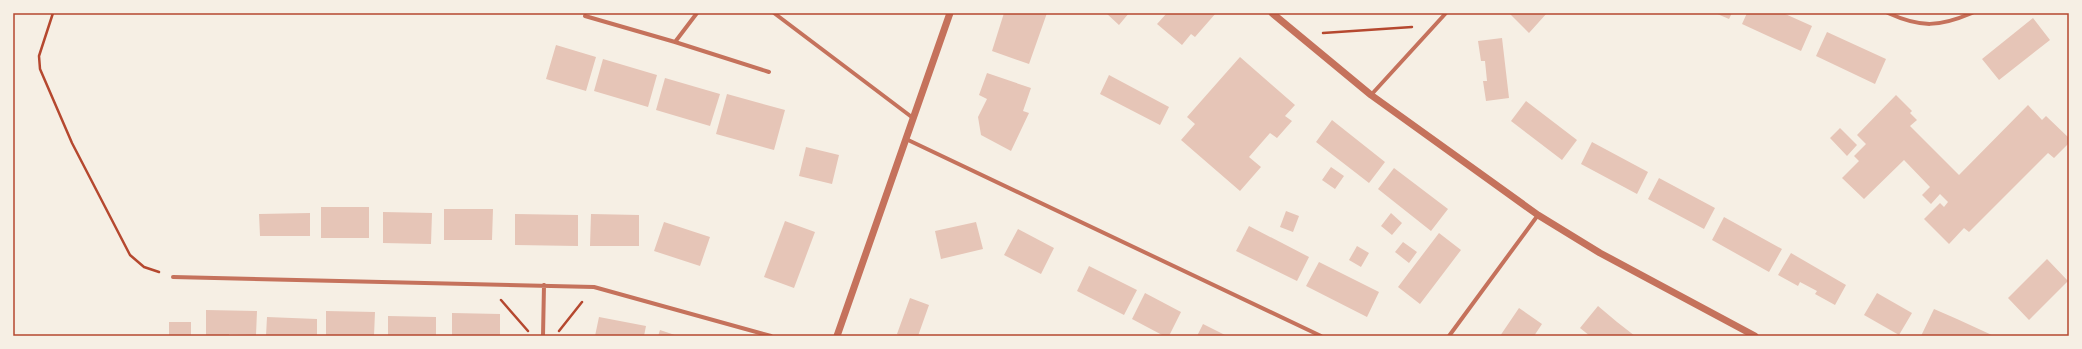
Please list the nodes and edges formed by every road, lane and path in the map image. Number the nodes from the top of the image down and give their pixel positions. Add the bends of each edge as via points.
1 (53, 13) edge
2 (697, 13) edge
3 (774, 13) edge
4 (950, 13) edge
5 (1272, 13) edge
6 (1446, 13) edge
7 (1888, 13) edge
8 (1972, 13) edge
9 (585, 16) dead end
10 (1434, 26) junction
11 (1297, 34) junction
12 (675, 42) junction
13 (769, 72) dead end
14 (1371, 95) junction
15 (913, 118) junction
16 (906, 139) junction
17 (1538, 215) junction
18 (172, 277) joint
19 (488, 284) junction
20 (544, 285) junction
21 (594, 287) junction
22 (531, 336) edge
23 (543, 336) edge
24 (555, 336) edge
25 (771, 336) edge
26 (837, 336) edge
27 (1321, 336) edge
28 (1449, 336) edge
29 (1755, 336) edge

1 - 18 path via 39,56 40,69 72,143 130,255 144,267
2 - 12 street
3 - 15 street
4 - 15 street
5 - 11 street
6 - 10 street
7 - 8 street via 1918,24 1936,25
9 - 12 street
10 - 11 path
10 - 14 street
11 - 14 street
12 - 13 street
14 - 17 street
15 - 16 street
16 - 26 street
16 - 27 street
17 - 28 street
17 - 29 street via 1600,253
18 - 19 street
19 - 20 street
19 - 22 path
20 - 21 street
20 - 23 street
21 - 24 path
21 - 25 street

